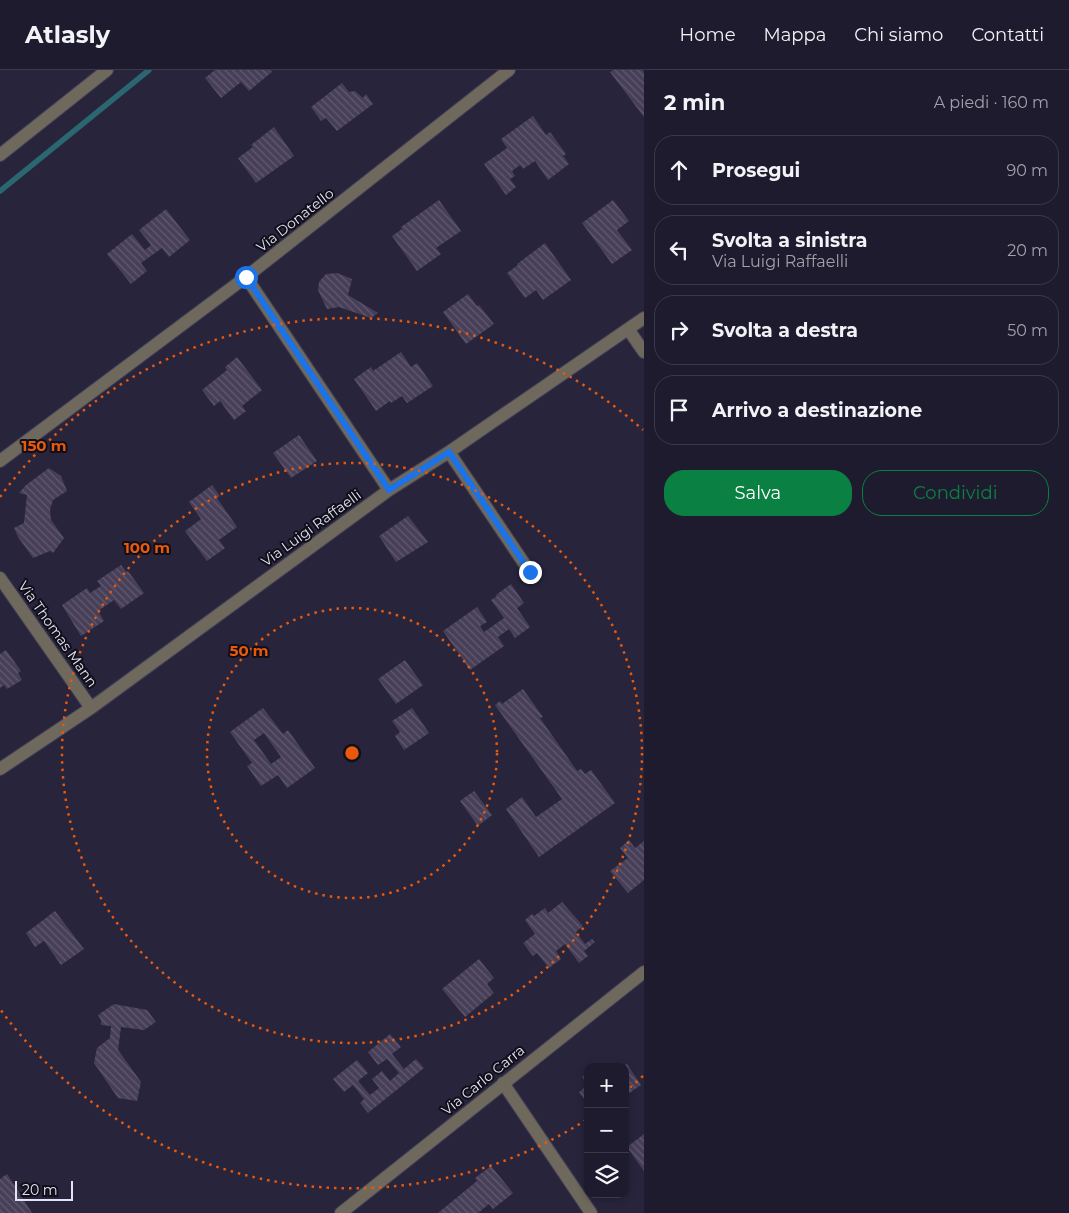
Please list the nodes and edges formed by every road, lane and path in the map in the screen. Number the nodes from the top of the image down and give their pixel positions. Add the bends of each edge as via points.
1 (107, 70) edge
2 (509, 70) edge
3 (0, 156) edge
4 (246, 277) junction
5 (644, 318) edge
6 (628, 329) junction
7 (644, 352) edge
8 (449, 452) junction
9 (0, 461) edge
10 (389, 490) junction
11 (530, 572) dead end
12 (0, 578) edge
13 (91, 708) junction
14 (0, 769) edge
15 (644, 972) edge
16 (504, 1083) junction
17 (341, 1213) edge
18 (591, 1213) edge

1 - 3 street
2 - 4 street, Via Donatello
4 - 9 street, Via Donatello
4 - 10 street
5 - 6 street, Via Luigi Raffaelli
6 - 7 street
6 - 8 street, Via Luigi Raffaelli
8 - 10 street, Via Luigi Raffaelli
8 - 11 street
10 - 13 street, Via Luigi Raffaelli
12 - 13 street, Via Thomas Mann
13 - 14 street, Via Luigi Raffaelli
15 - 16 street, Via Carlo Carra
16 - 17 street, Via Carlo Carra
16 - 18 street

